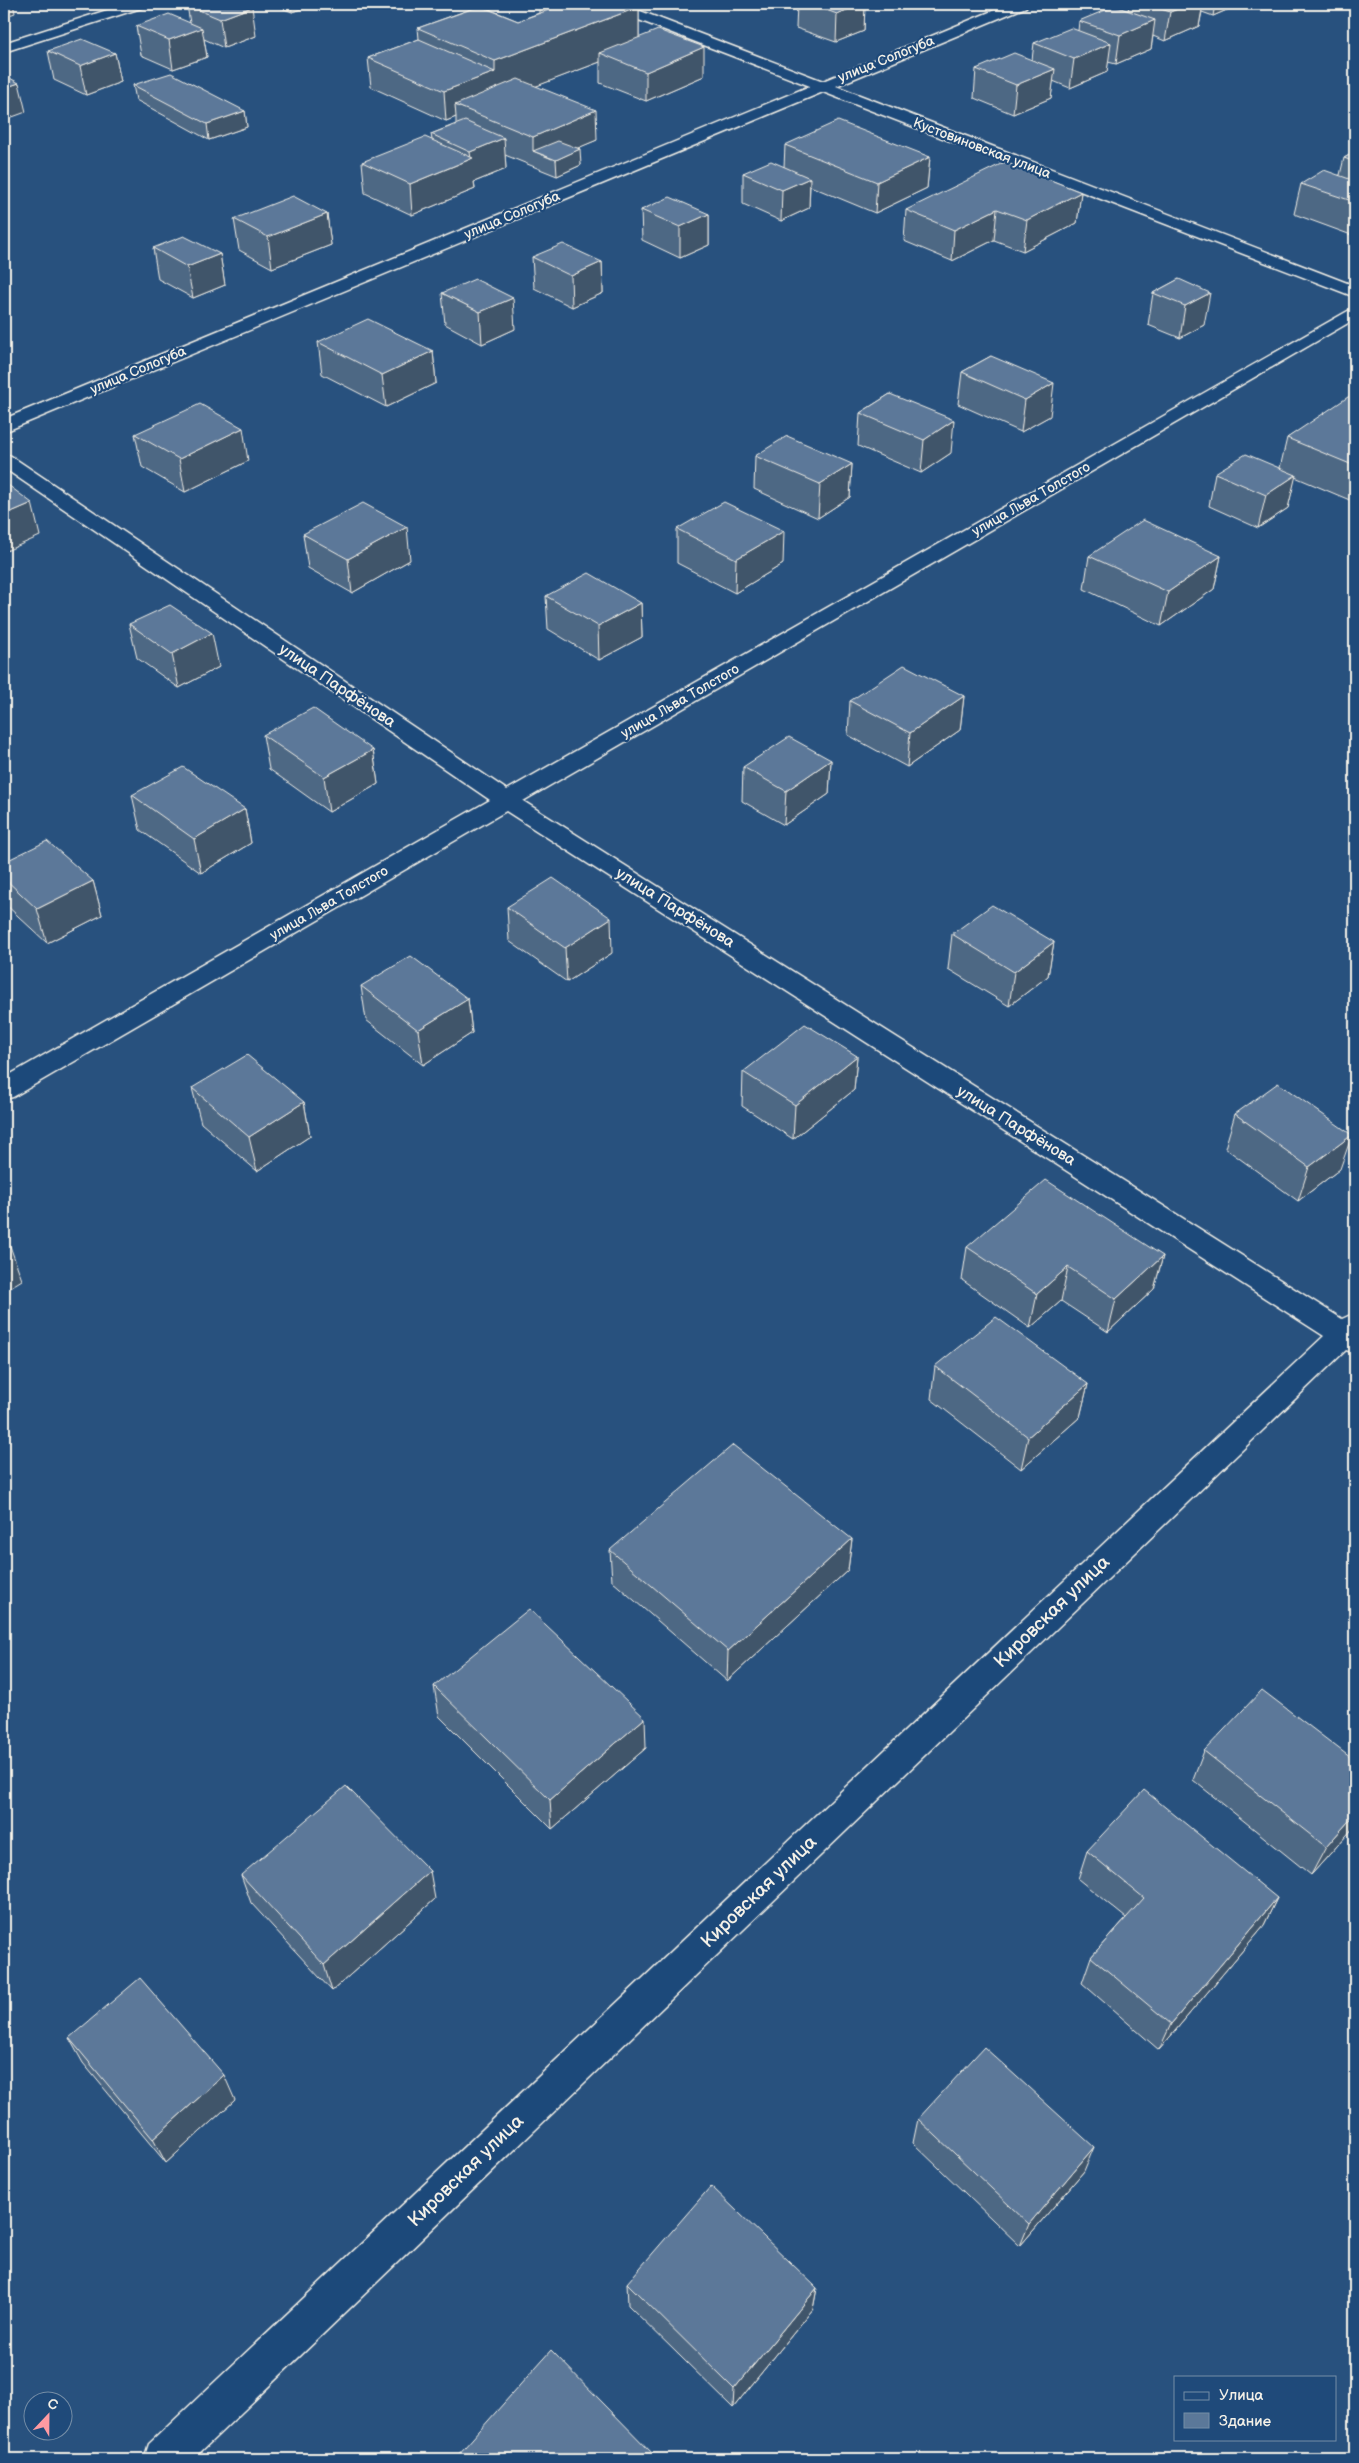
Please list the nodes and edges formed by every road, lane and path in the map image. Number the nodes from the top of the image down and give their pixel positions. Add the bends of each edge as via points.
1 (139, 4) edge
2 (610, 4) edge
3 (1021, 4) edge
4 (4, 48) edge
5 (821, 86) junction
6 (1355, 292) edge
7 (1355, 312) edge
8 (4, 426) edge
9 (4, 460) edge
10 (506, 801) junction
11 (4, 1090) edge
12 (1351, 1334) edge
13 (164, 2459) edge

1 - 4 street
2 - 5 street, Кустовиновская улица
3 - 5 street, улица Сологуба
5 - 6 street, Кустовиновская улица
5 - 8 street, улица Сологуба
7 - 10 street, улица Льва Толстого
9 - 10 street, улица Парфёнова
10 - 11 street, улица Льва Толстого
10 - 12 street, улица Парфёнова
12 - 13 street, Кировская улица

